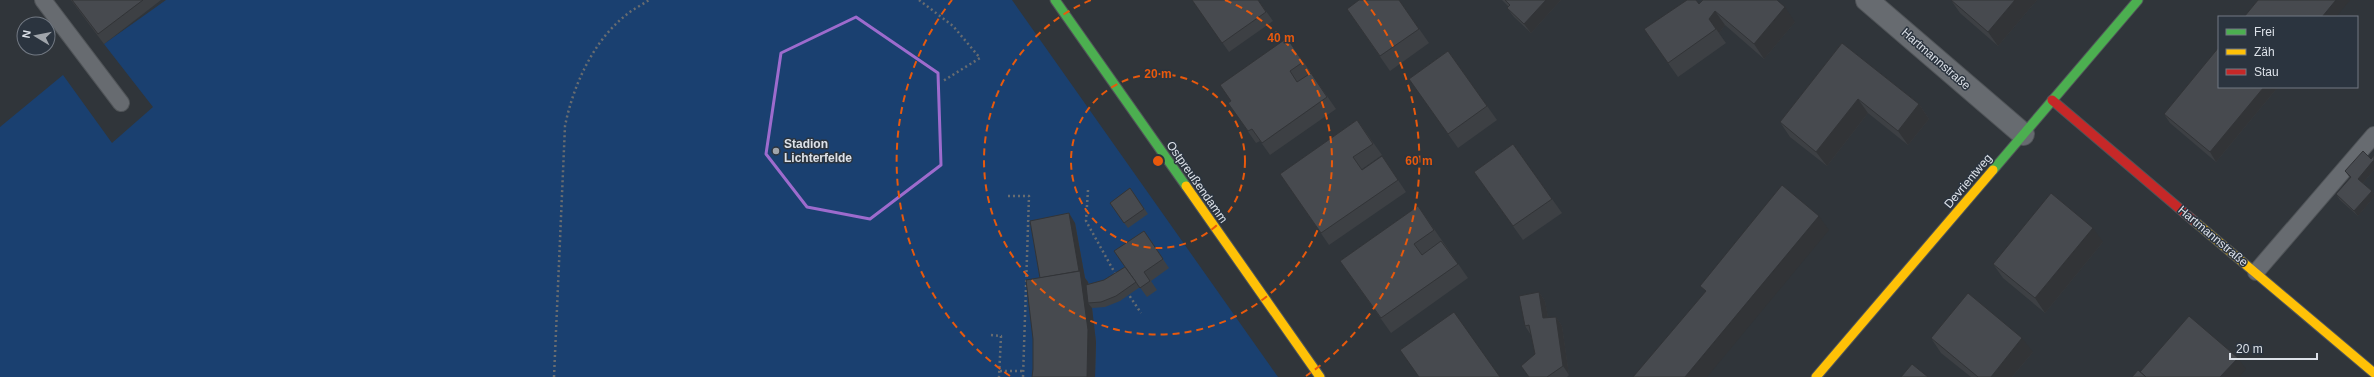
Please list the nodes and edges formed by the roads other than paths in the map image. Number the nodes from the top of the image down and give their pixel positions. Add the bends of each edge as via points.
1 (43, 0) edge
2 (1055, 0) edge
3 (1867, 0) edge
4 (2138, 0) edge
5 (2052, 100) junction
6 (121, 103) dead end
7 (2023, 134) junction
8 (2374, 135) edge
9 (2256, 272) junction
10 (2374, 373) edge
11 (1320, 377) edge
12 (1816, 377) edge

1 - 6 lane
2 - 11 street, Ostpreußendamm
3 - 7 street, Hartmannstraße
4 - 5 street, Devrientweg
5 - 7 street, Devrientweg
5 - 9 street, Hartmannstraße
7 - 12 street, Devrientweg
8 - 9 lane
9 - 10 street, Hartmannstraße

